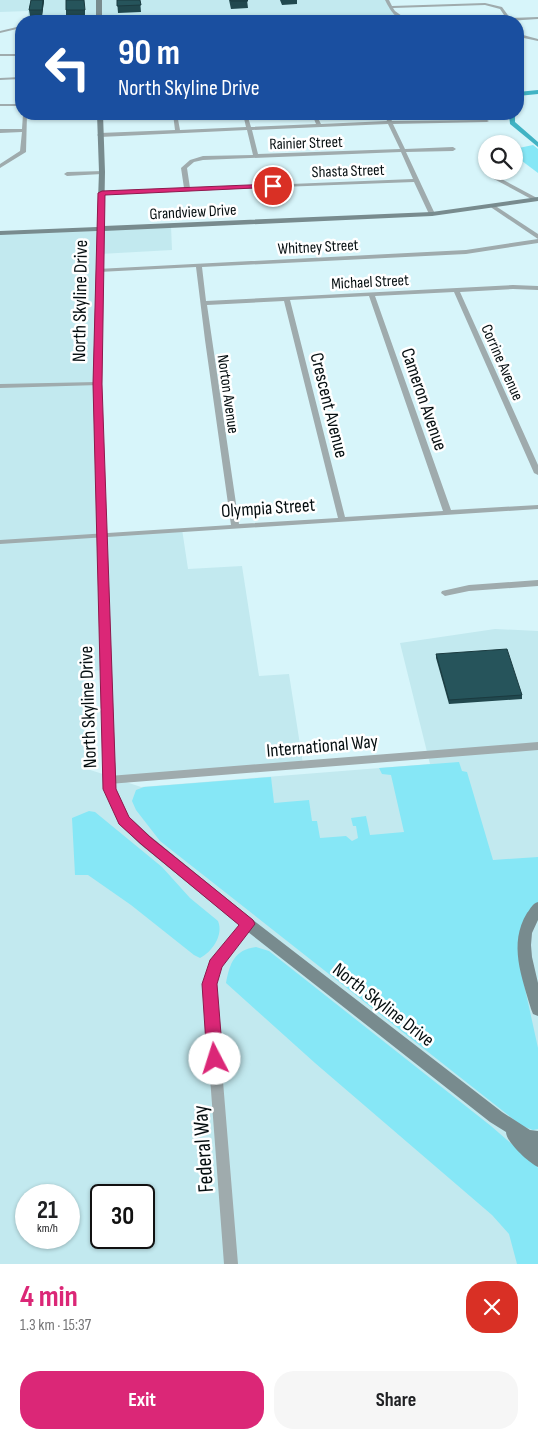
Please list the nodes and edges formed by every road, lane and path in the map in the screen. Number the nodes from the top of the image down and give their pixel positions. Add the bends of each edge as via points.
1 (99, 0) edge
2 (387, 0) edge
3 (390, 7) junction
4 (99, 15) edge
5 (398, 15) edge
6 (505, 15) edge
7 (538, 18) edge
8 (524, 19) edge
9 (15, 28) edge
10 (0, 32) edge
11 (524, 37) edge
12 (538, 40) edge
13 (0, 55) edge
14 (15, 55) edge
15 (15, 78) edge
16 (0, 79) edge
17 (0, 105) edge
18 (15, 105) edge
19 (25, 120) edge
20 (100, 120) edge
21 (176, 120) edge
22 (247, 120) edge
23 (316, 120) edge
24 (389, 120) edge
25 (488, 121) dead end
26 (390, 123) junction
27 (319, 126) junction
28 (249, 128) junction
29 (24, 130) junction
30 (0, 131) edge
31 (178, 132) junction
32 (100, 135) junction
33 (453, 148) dead end
34 (404, 150) junction
35 (256, 156) junction
36 (0, 166) edge
37 (102, 172) junction
38 (68, 174) dead end
39 (416, 180) junction
40 (500, 180) edge
41 (187, 189) junction
42 (102, 193) junction
43 (537, 199) edge
44 (494, 207) junction
45 (432, 214) junction
46 (100, 229) junction
47 (0, 233) edge
48 (538, 239) edge
49 (200, 265) junction
50 (99, 270) junction
51 (538, 288) edge
52 (456, 290) junction
53 (372, 295) junction
54 (287, 300) junction
55 (204, 303) junction
56 (97, 384) junction
57 (0, 386) edge
58 (538, 474) edge
59 (538, 507) edge
60 (448, 513) junction
61 (342, 519) junction
62 (235, 526) junction
63 (102, 535) junction
64 (0, 542) edge
65 (538, 583) edge
66 (445, 593) dead end
67 (538, 746) edge
68 (109, 780) junction
69 (538, 908) edge
70 (248, 924) junction
71 (538, 1009) edge
72 (496, 1117) junction
73 (538, 1139) edge
74 (538, 1159) edge
75 (231, 1264) edge

1 - 4 main road
2 - 3 street
3 - 5 street
3 - 6 street via 485,4 498,6
7 - 8 street
9 - 10 street
11 - 12 street
13 - 14 street
15 - 16 street
17 - 18 street
19 - 29 street
20 - 32 main road, North Skyline Drive
21 - 31 street
22 - 28 street
23 - 27 street
24 - 26 street
25 - 26 street
26 - 27 street
26 - 34 street
27 - 28 street
28 - 31 street
28 - 35 street
29 - 30 street
29 - 36 street via 23,152
31 - 32 street
32 - 37 main road, North Skyline Drive
33 - 34 street, Rainier Street
34 - 35 street, Rainier Street
34 - 39 street
35 - 41 street, Rainier Street via 192,161 184,168
37 - 38 street
37 - 42 main road, North Skyline Drive
39 - 41 street, Shasta Street
39 - 45 street
40 - 43 street, Grandview Drive
41 - 42 street, Shasta Street
42 - 46 main road, North Skyline Drive
43 - 44 main road, Grandview Drive
44 - 45 main road, Grandview Drive
44 - 48 street
45 - 46 main road, Grandview Drive
46 - 47 main road, Grandview Drive
46 - 50 main road, North Skyline Drive
48 - 49 street, Whitney Street via 466,252
49 - 50 street, Whitney Street
49 - 55 street, Norton Avenue
50 - 56 main road, North Skyline Drive
51 - 52 street, Michael Street
52 - 53 street, Michael Street
52 - 58 street, Corrine Avenue
53 - 54 street, Michael Street
53 - 60 street, Cameron Avenue
54 - 55 street, Michael Street
54 - 61 street, Crescent Avenue
55 - 62 street, Norton Avenue
56 - 57 street
56 - 63 main road, North Skyline Drive
59 - 60 street, Olympia Street
60 - 61 street, Olympia Street
61 - 62 street, Olympia Street
62 - 63 street, Olympia Street
63 - 64 street, Olympia Street
63 - 68 main road, North Skyline Drive
65 - 66 street
67 - 68 street, International Way
68 - 70 main road, North Skyline Drive via 124,820
69 - 71 main road via 529,919 522,942
70 - 72 main road, North Skyline Drive
70 - 75 street, Federal Way via 215,964 209,984
72 - 73 main road via 526,1137
72 - 74 main road

